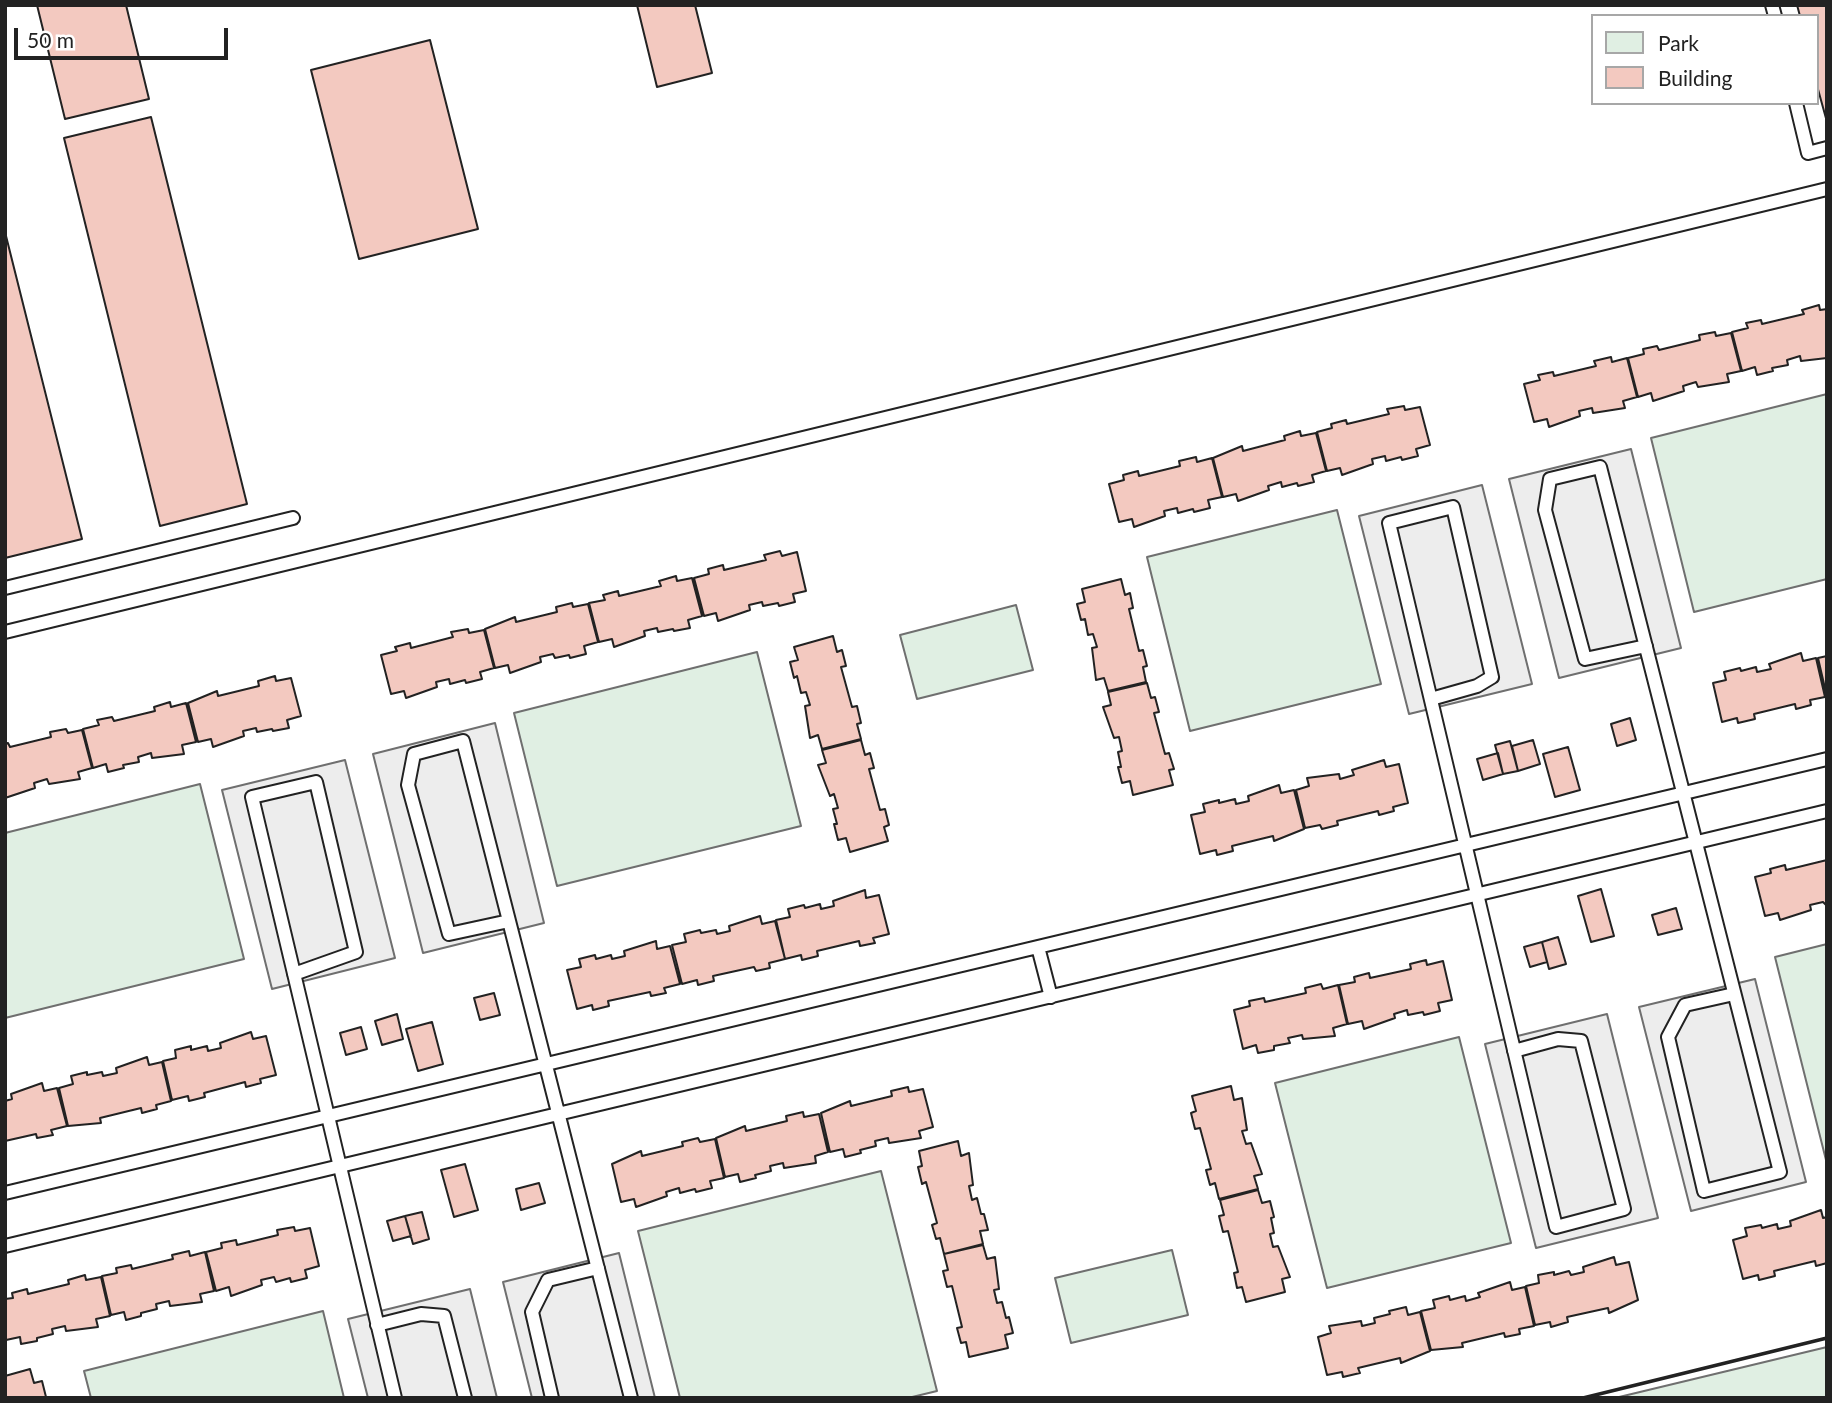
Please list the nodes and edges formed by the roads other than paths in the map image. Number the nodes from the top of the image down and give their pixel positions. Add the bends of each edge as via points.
1 (1796, 105) edge
2 (1827, 148) edge
3 (1827, 189) edge
4 (293, 518) dead end
5 (5, 588) edge
6 (5, 632) edge
7 (1646, 646) junction
8 (1431, 699) junction
9 (1827, 760) edge
10 (1684, 793) junction
11 (1827, 811) edge
12 (1696, 843) junction
13 (1465, 845) junction
14 (1477, 895) junction
15 (509, 920) junction
16 (1038, 947) junction
17 (294, 974) junction
18 (1734, 994) junction
19 (1051, 996) junction
20 (1514, 1051) junction
21 (545, 1065) junction
22 (558, 1114) junction
23 (328, 1116) junction
24 (340, 1166) junction
25 (5, 1193) edge
26 (5, 1247) edge
27 (598, 1268) junction
28 (377, 1325) junction
29 (395, 1398) edge
30 (465, 1398) edge
31 (552, 1398) edge
32 (631, 1398) edge

1 - 2 lane via 1808,153
3 - 6 lane
4 - 5 lane
7 - 7 lane via 1585,659 1545,510 1550,479 1600,467
7 - 10 lane
8 - 8 lane via 1492,677 1452,508 1389,523
8 - 13 lane
9 - 10 lane
10 - 12 lane
10 - 13 lane
11 - 12 lane
12 - 14 lane
12 - 18 lane
13 - 14 lane
13 - 16 lane
14 - 19 lane
14 - 20 lane
15 - 15 lane via 449,934 408,785 414,754 463,741
15 - 21 lane
16 - 19 lane
16 - 21 lane
17 - 17 lane via 356,952 316,782 252,797
17 - 23 lane
18 - 18 lane via 1780,1171 1704,1191 1668,1037 1685,1005
19 - 22 lane
20 - 20 lane via 1556,1227 1624,1209 1581,1041 1558,1039
21 - 22 lane
21 - 23 lane
22 - 24 lane
22 - 27 lane
23 - 24 lane
23 - 25 lane
24 - 26 lane
24 - 28 lane
27 - 31 lane via 548,1280 531,1312
27 - 32 lane
28 - 29 lane
28 - 30 lane via 421,1314 444,1316

